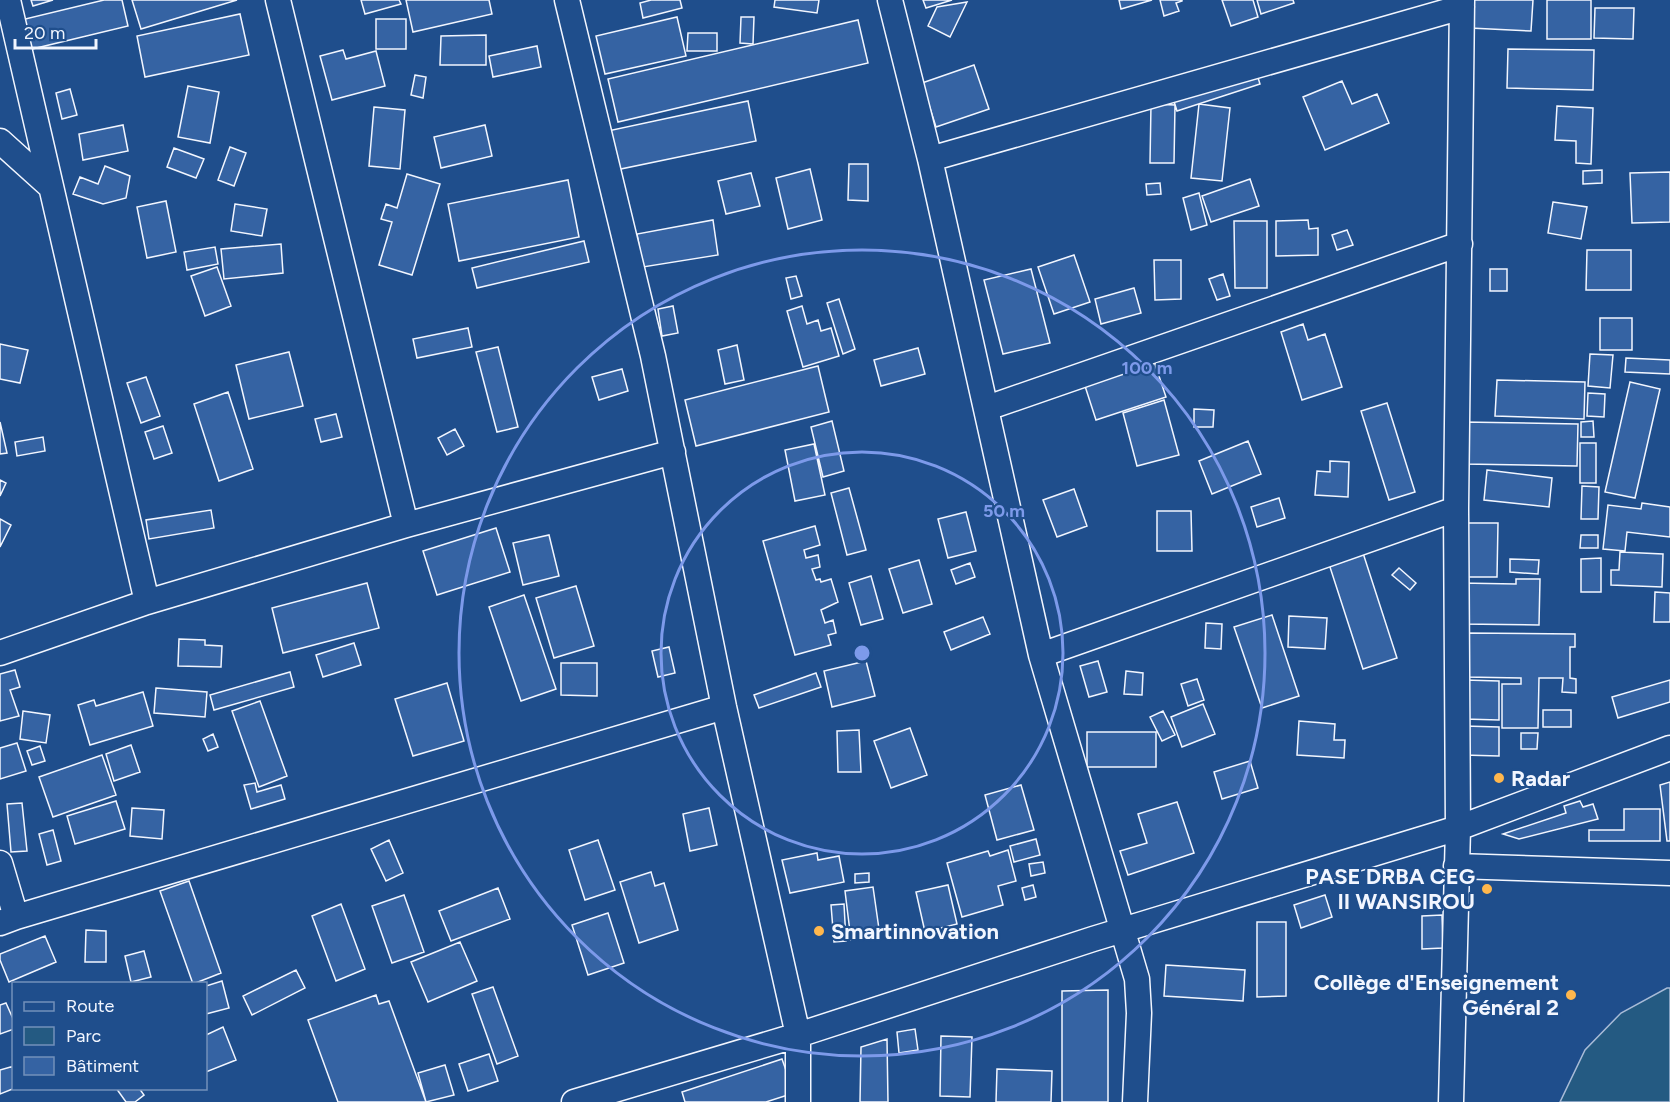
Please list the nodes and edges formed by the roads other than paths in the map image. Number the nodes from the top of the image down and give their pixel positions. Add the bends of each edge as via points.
1 (8, 0) edge
2 (278, 0) edge
3 (567, 0) edge
4 (890, 0) edge
5 (1462, 4) edge
6 (0, 141) edge
7 (930, 159) junction
8 (51, 187) junction
9 (1460, 244) junction
10 (987, 408) junction
11 (673, 452) junction
12 (1456, 509) junction
13 (406, 525) junction
14 (147, 602) junction
15 (0, 653) edge
16 (1041, 656) junction
17 (724, 707) junction
18 (1670, 748) edge
19 (1458, 828) junction
20 (0, 863) edge
21 (1456, 866) junction
22 (1670, 873) edge
23 (8, 920) edge
24 (1121, 932) junction
25 (798, 1035) junction
26 (574, 1102) edge
27 (798, 1102) edge
28 (1135, 1102) edge
29 (1450, 1102) edge

1 - 8 street
2 - 13 street
3 - 11 street
4 - 7 street
5 - 7 street
5 - 9 street
6 - 8 street
7 - 10 street
8 - 14 street
9 - 10 street
9 - 12 street
10 - 16 street
11 - 13 street
11 - 17 street
12 - 16 street
12 - 19 street
13 - 14 street
14 - 15 street
16 - 24 street
17 - 23 street
17 - 25 street
18 - 19 street
19 - 21 street
19 - 24 street
20 - 23 street
21 - 22 street
21 - 29 street
24 - 25 street
24 - 28 street via 1137,979
25 - 26 street
25 - 27 street

